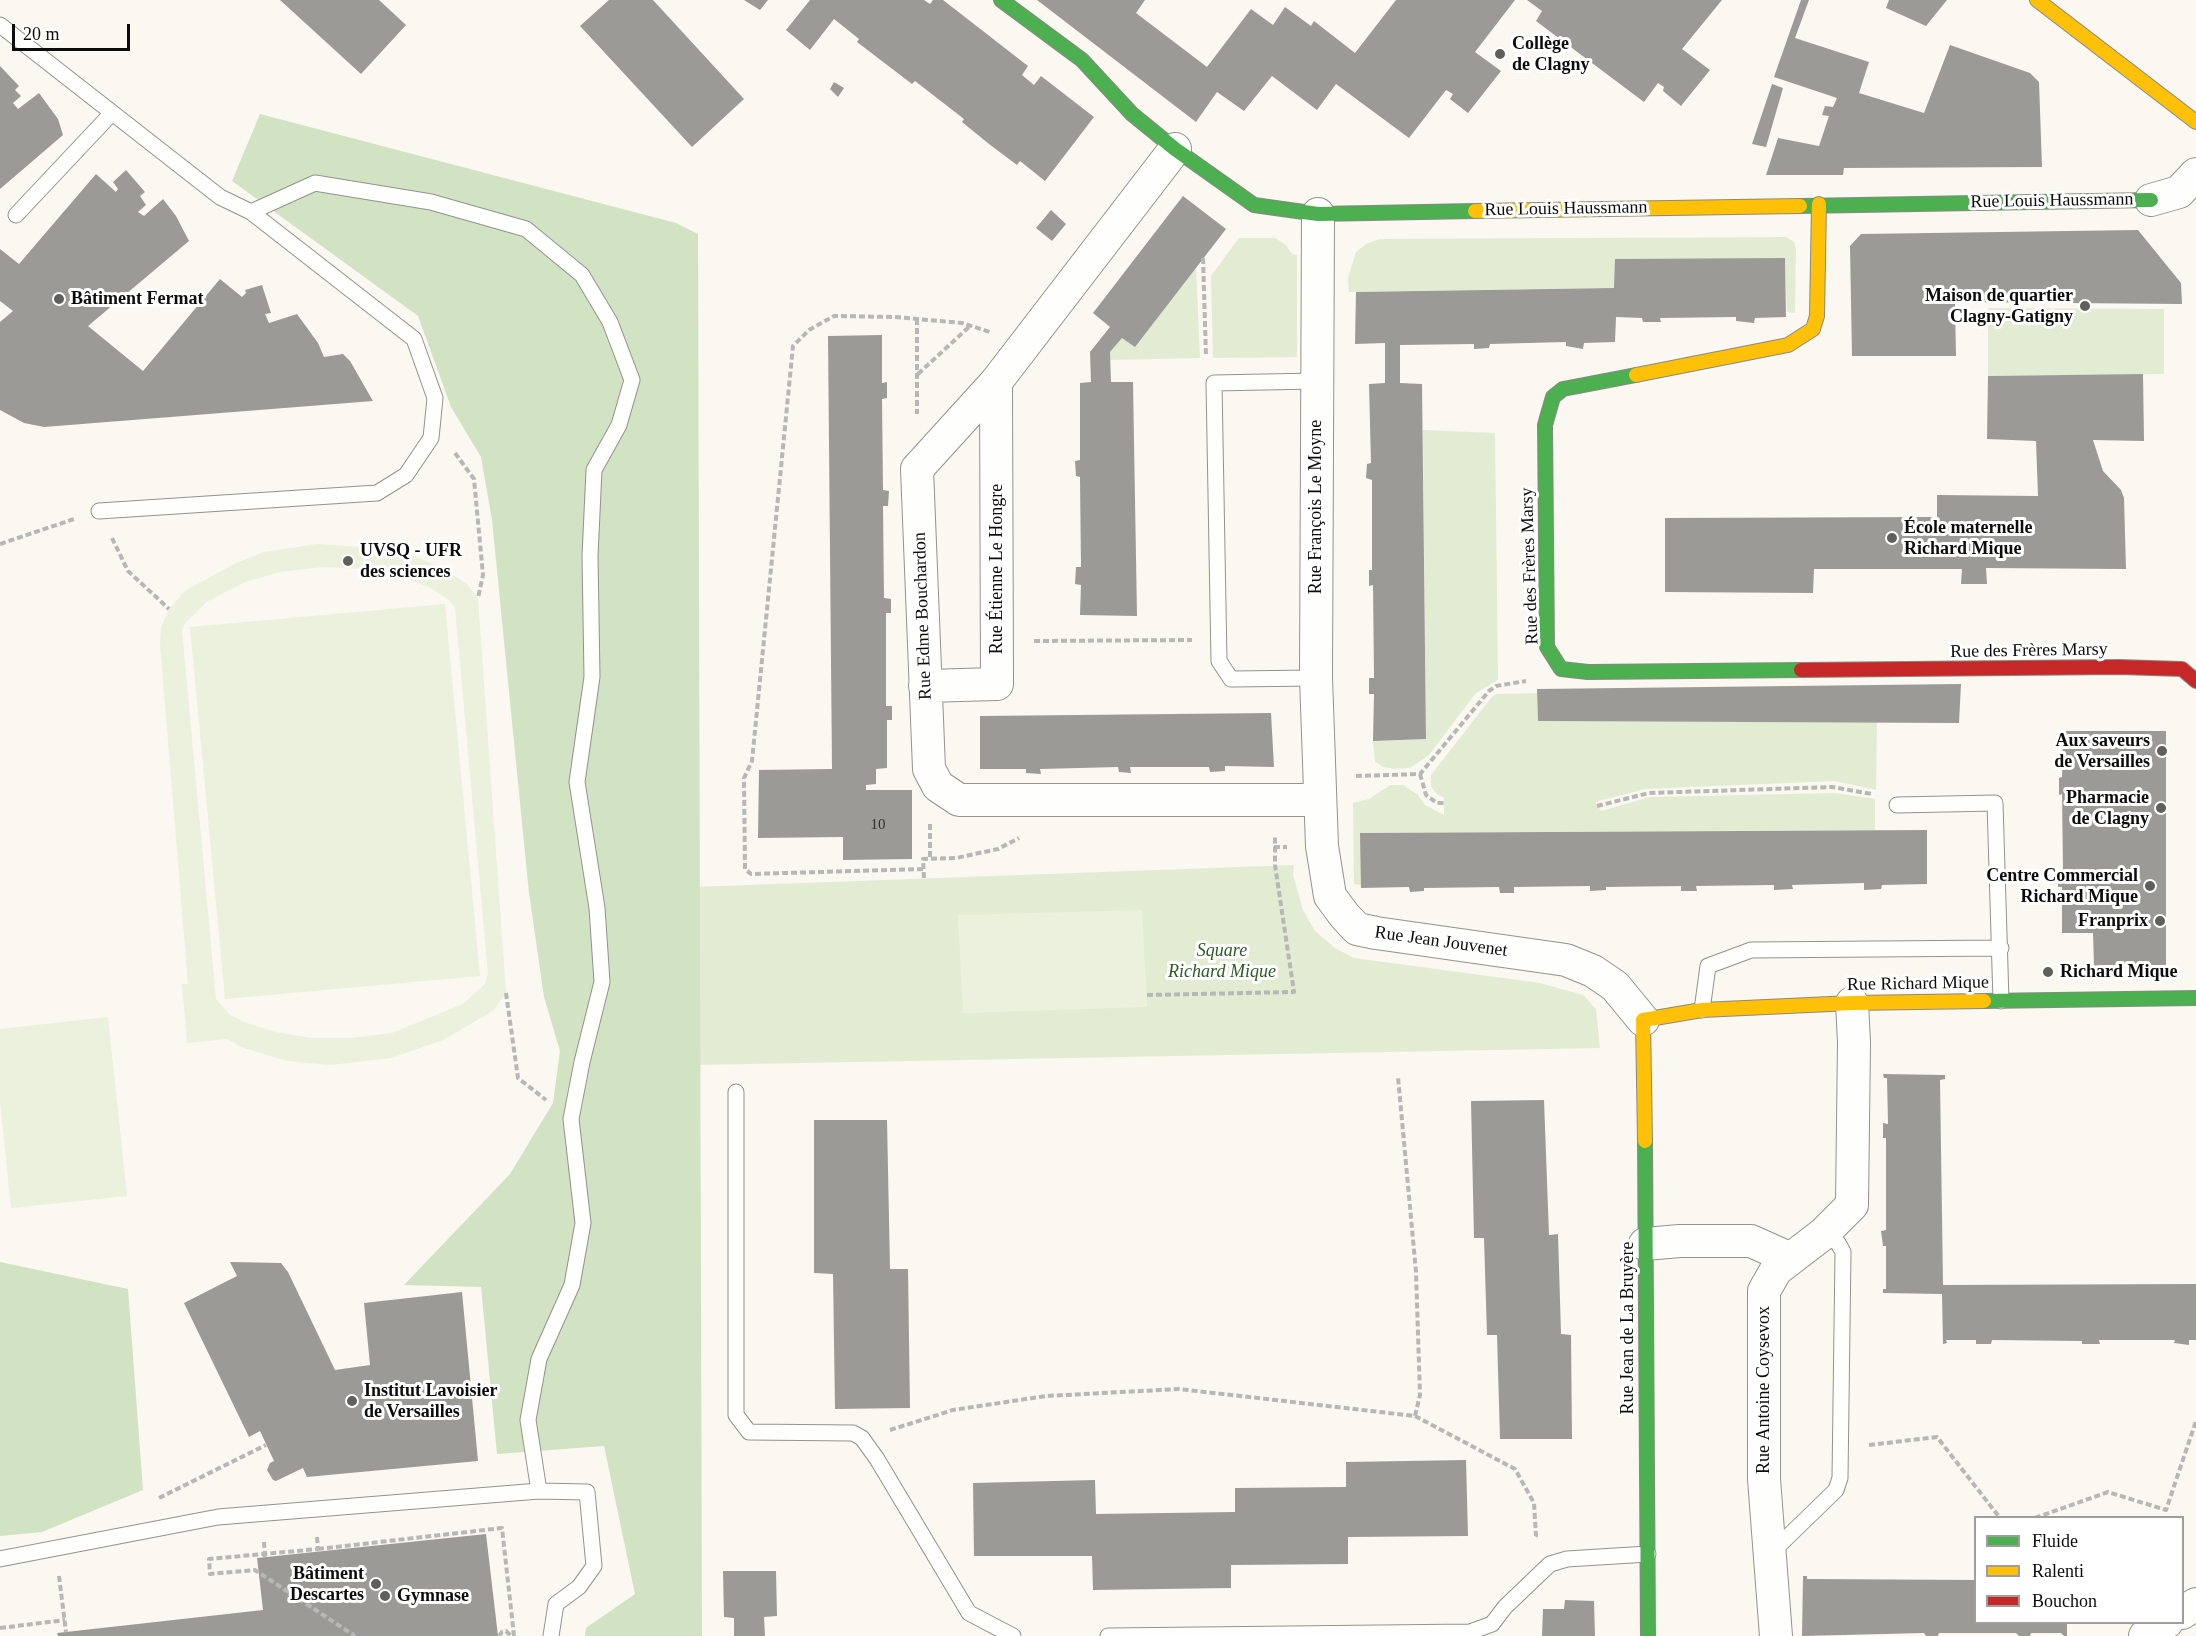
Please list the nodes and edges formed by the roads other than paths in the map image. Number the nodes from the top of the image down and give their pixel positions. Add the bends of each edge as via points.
1 (1002, 0) edge
2 (2037, 0) edge
3 (0, 25) edge
4 (112, 113) junction
5 (2196, 122) edge
6 (1175, 149) junction
7 (2196, 174) edge
8 (2151, 200) joint
9 (1819, 204) junction
10 (251, 212) junction
11 (1318, 214) junction
12 (16, 215) dead end
13 (1316, 381) junction
14 (996, 382) junction
15 (99, 511) road end
16 (1316, 678) junction
17 (2196, 681) edge
18 (926, 686) junction
19 (1897, 806) road end
20 (1320, 812) junction
21 (2001, 948) junction
22 (2196, 998) edge
23 (2001, 1001) junction
24 (1852, 1003) junction
25 (1702, 1010) junction
26 (1643, 1020) junction
27 (736, 1092) dead end
28 (1824, 1234) junction
29 (1645, 1244) junction
30 (1789, 1258) junction
31 (539, 1491) junction
32 (1648, 1554) junction
33 (1769, 1555) junction
34 (0, 1559) edge
35 (2165, 1624) edge
36 (551, 1636) edge
37 (1013, 1636) edge
38 (1108, 1636) edge
39 (1648, 1636) edge
40 (1776, 1636) edge
41 (2145, 1636) edge

1 - 6 street, Rue Louis Haussmann via 1082,60 1132,114
2 - 5 street
3 - 4 lane
4 - 10 lane via 220,197
4 - 12 lane
6 - 11 street, Rue Louis Haussmann via 1254,205
6 - 14 street
7 - 8 street, Rue Louis Haussmann via 2179,192
8 - 9 street, Rue Louis Haussmann
9 - 11 street, Rue Louis Haussmann
9 - 17 street, Rue des Frères Marsy via 1817,316 1813,328 1788,345 1563,389 1553,397 1545,425 1547,647 1561,669 1588,672 2119,667 2182,669
10 - 15 lane via 414,339 435,398 431,438 406,475 377,493
10 - 31 lane via 315,183 431,202 526,229 582,275 610,322 632,380 619,425 594,470 590,556 592,677 577,782 597,908 602,982 571,1119 583,1224 572,1285 539,1359 528,1420
11 - 13 street, Rue François Le Moyne
13 - 16 street, Rue François Le Moyne
13 - 16 lane via 1214,383 1219,661 1231,679
14 - 18 street, Rue Edme Bouchardon via 917,469
14 - 18 street, Rue Étienne Le Hongre via 997,684
16 - 20 street, Rue François Le Moyne
18 - 20 street, Rue Edme Bouchardon via 929,769 938,786 959,800 1275,800
19 - 21 lane via 1995,803
20 - 26 street, Rue Jean Jouvenet via 1323,865 1330,896 1358,929 1566,960 1593,970 1615,986
21 - 23 lane
21 - 25 lane via 1751,950 1708,966
22 - 23 street, Rue Richard Mique
23 - 24 street, Rue Richard Mique
24 - 25 street, Rue Richard Mique
24 - 28 street, Rue Antoine Coysevox via 1852,1205
25 - 26 street, Rue Richard Mique
26 - 29 street, Rue Jean de La Bruyère
27 - 37 lane via 736,1415 749,1432 853,1433 862,1438 969,1613
28 - 30 street, Rue Antoine Coysevox
28 - 33 lane via 1838,1243 1843,1252 1840,1478 1836,1490
29 - 30 street via 1750,1241
29 - 32 street, Rue Jean de La Bruyère
30 - 33 street, Rue Antoine Coysevox via 1776,1270 1764,1291 1764,1479
31 - 34 lane via 218,1517
31 - 36 lane via 587,1492 594,1566 579,1587 556,1604
32 - 38 lane via 1567,1559 1550,1564 1492,1624 1470,1632
32 - 39 street, Rue Jean de La Bruyère
33 - 40 street, Rue Antoine Coysevox
35 - 41 street

